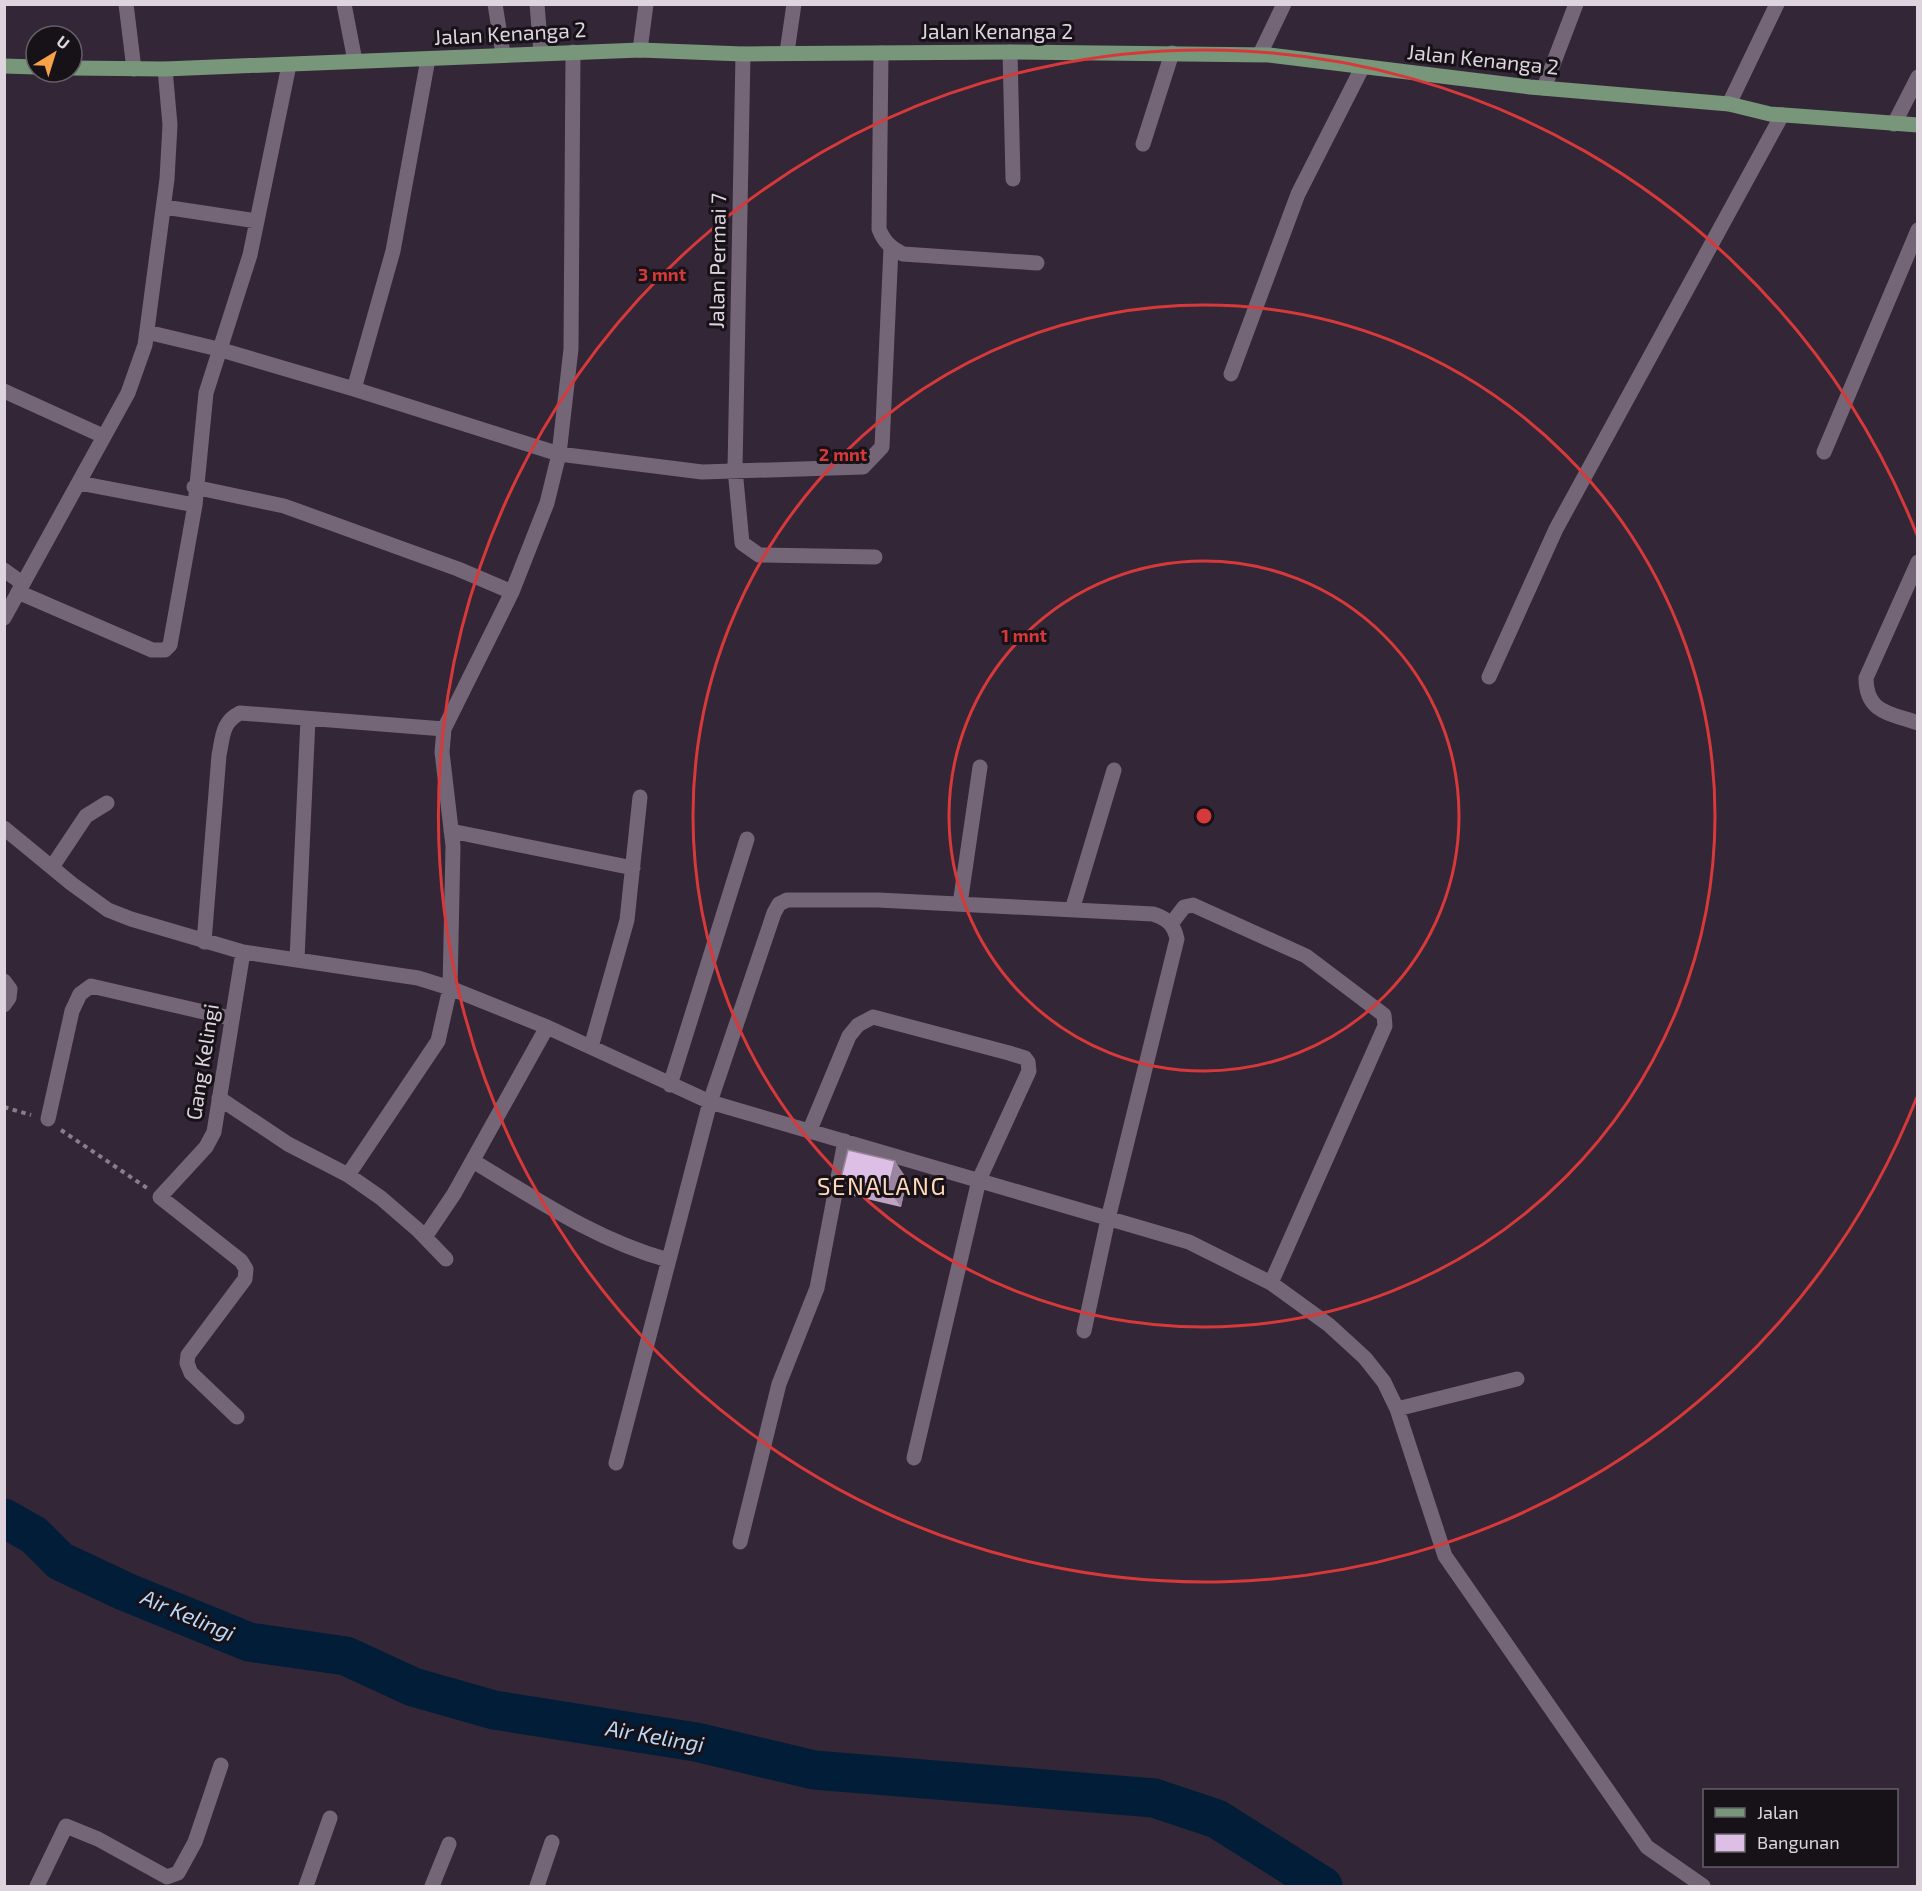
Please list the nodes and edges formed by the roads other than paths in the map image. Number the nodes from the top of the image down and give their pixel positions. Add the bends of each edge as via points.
1 (126, 4) edge
2 (344, 4) edge
3 (495, 4) edge
4 (537, 4) edge
5 (646, 4) edge
6 (794, 4) edge
7 (1284, 4) edge
8 (1576, 4) edge
9 (1777, 4) edge
10 (640, 50) junction
11 (573, 52) junction
12 (787, 52) junction
13 (1010, 52) junction
14 (541, 53) junction
15 (880, 53) junction
16 (1172, 53) junction
17 (503, 54) junction
18 (743, 54) junction
19 (1260, 54) junction
20 (428, 59) junction
21 (355, 61) junction
22 (288, 65) junction
23 (4, 66) edge
24 (24, 67) edge
25 (84, 68) edge
26 (1362, 68) junction
27 (134, 69) junction
28 (165, 69) junction
29 (1917, 77) edge
30 (1544, 88) junction
31 (1729, 104) junction
32 (1782, 115) junction
33 (1894, 124) junction
34 (1917, 125) edge
35 (1143, 144) dead end
36 (1013, 179) dead end
37 (164, 207) junction
38 (257, 221) junction
39 (1917, 230) edge
40 (891, 248) junction
41 (1037, 263) dead end
42 (147, 332) junction
43 (218, 349) junction
44 (1231, 374) dead end
45 (354, 389) junction
46 (4, 391) edge
47 (103, 436) junction
48 (1824, 452) dead end
49 (560, 454) junction
50 (735, 469) junction
51 (79, 483) junction
52 (194, 487) junction
53 (195, 505) junction
54 (875, 557) dead end
55 (1917, 563) edge
56 (4, 570) edge
57 (20, 588) junction
58 (512, 592) junction
59 (4, 618) edge
60 (1489, 677) dead end
61 (308, 719) junction
62 (1917, 723) edge
63 (444, 729) junction
64 (980, 767) dead end
65 (1114, 770) dead end
66 (640, 797) dead end
67 (107, 803) dead end
68 (4, 828) edge
69 (452, 831) junction
70 (747, 839) dead end
71 (52, 867) junction
72 (633, 868) junction
73 (960, 904) junction
74 (1072, 910) junction
75 (1171, 924) junction
76 (204, 942) junction
77 (243, 952) junction
78 (297, 959) junction
79 (4, 981) edge
80 (450, 988) junction
81 (4, 1005) edge
82 (230, 1018) junction
83 (547, 1027) junction
84 (591, 1047) junction
85 (670, 1085) junction
86 (219, 1098) junction
87 (710, 1102) junction
88 (48, 1119) road end
89 (809, 1132) junction
90 (845, 1141) junction
91 (473, 1161) junction
92 (348, 1175) junction
93 (980, 1180) junction
94 (1108, 1219) junction
95 (425, 1237) junction
96 (446, 1259) dead end
97 (668, 1260) junction
98 (1271, 1283) junction
99 (1084, 1331) dead end
100 (1517, 1379) dead end
101 (1397, 1409) junction
102 (237, 1417) dead end
103 (914, 1458) dead end
104 (616, 1463) dead end
105 (740, 1542) dead end
106 (221, 1765) dead end
107 (330, 1818) dead end
108 (552, 1842) dead end
109 (449, 1844) dead end
110 (37, 1887) edge
111 (306, 1887) edge
112 (432, 1887) edge
113 (537, 1887) edge
114 (1703, 1887) edge

1 - 27 street
2 - 21 street
3 - 17 street
4 - 14 street
5 - 10 street
6 - 12 street
7 - 19 street
8 - 30 street
9 - 31 street
10 - 11 main road, Jalan Kenanga 2
10 - 18 main road, Jalan Kenanga 2
11 - 14 main road, Jalan Kenanga 2
11 - 49 street via 571,349
12 - 15 main road, Jalan Kenanga 2
12 - 18 main road, Jalan Kenanga 2
13 - 15 main road, Jalan Kenanga 2
13 - 16 main road, Jalan Kenanga 2
13 - 36 street
14 - 17 main road, Jalan Kenanga 2
15 - 40 street via 879,229
16 - 19 main road, Jalan Kenanga 2
16 - 35 street
17 - 20 main road, Jalan Kenanga 2
18 - 50 street, Jalan Permai 7
19 - 26 main road, Jalan Kenanga 2
20 - 21 main road, Jalan Kenanga 2
20 - 45 street via 393,251
21 - 22 main road, Jalan Kenanga 2
22 - 28 main road, Jalan Kenanga 2
22 - 38 street
23 - 24 main road
25 - 27 main road, Jalan Kenanga 2
26 - 30 main road, Jalan Kenanga 2
26 - 44 street via 1298,194
27 - 28 main road, Jalan Kenanga 2
28 - 37 street via 170,125
29 - 33 street
30 - 31 main road, Jalan Kenanga 2
31 - 32 main road, Jalan Kenanga 2
32 - 33 main road, Jalan Kenanga 2
32 - 60 street via 1556,529
33 - 34 main road, Jalan Kenanga 2
37 - 38 street
37 - 42 street
38 - 43 street
39 - 48 street
40 - 41 street via 903,254
40 - 50 street via 882,447 863,467
42 - 43 street
42 - 47 street via 128,393
43 - 45 street
43 - 52 street via 201,421
45 - 49 street
46 - 47 street
47 - 51 street
49 - 50 street via 702,472
49 - 58 street via 548,503
50 - 54 street, Jalan Permai 7 via 742,543 750,550 759,555
51 - 53 street
51 - 57 street
52 - 53 street
52 - 58 street via 284,506
53 - 57 street via 174,632 165,650 152,650
55 - 62 street via 1866,678 1868,701
56 - 57 street
57 - 59 street
58 - 63 street
61 - 63 street
61 - 76 street via 240,713 225,725 219,754
61 - 78 street
63 - 69 street via 442,752
64 - 73 street
65 - 74 street
66 - 72 street
67 - 71 street via 86,816
68 - 71 street
69 - 72 street
69 - 80 street
70 - 85 street
71 - 76 street via 108,910
72 - 84 street via 625,931
73 - 74 street
73 - 87 street via 795,899 779,904
74 - 75 street via 1153,914
75 - 94 street via 1177,939
75 - 98 street via 1184,907 1193,905 1306,956 1384,1015 1385,1026
76 - 77 street
77 - 78 street
77 - 82 street, Gang Kelingi
78 - 80 street via 418,978
79 - 81 street via 10,989
80 - 83 street
80 - 92 street via 438,1041
82 - 86 street, Gang Kelingi
82 - 88 street via 91,986 80,994 72,1011
83 - 84 street
83 - 91 street
84 - 85 street
85 - 87 street
86 - 92 street via 288,1144
86 - 102 street, Gang Kelingi via 214,1131 206,1147 160,1197 246,1269 245,1278 188,1355 187,1363 191,1373
87 - 89 street
87 - 97 street
89 - 90 street
89 - 93 street via 849,1036 858,1025 873,1017 1009,1053 1025,1058 1029,1071
90 - 93 street
90 - 105 street via 817,1288 779,1384
91 - 95 street
91 - 97 street via 583,1227 635,1251
92 - 95 street
93 - 94 street
93 - 103 street
94 - 98 street via 1188,1242
94 - 99 street
95 - 96 street
97 - 104 street
98 - 101 street via 1329,1325 1365,1358 1384,1382
100 - 101 street
101 - 114 street via 1445,1556 1647,1847
106 - 110 street via 195,1842 178,1873 167,1877 66,1826
107 - 111 street
108 - 113 street
109 - 112 street

